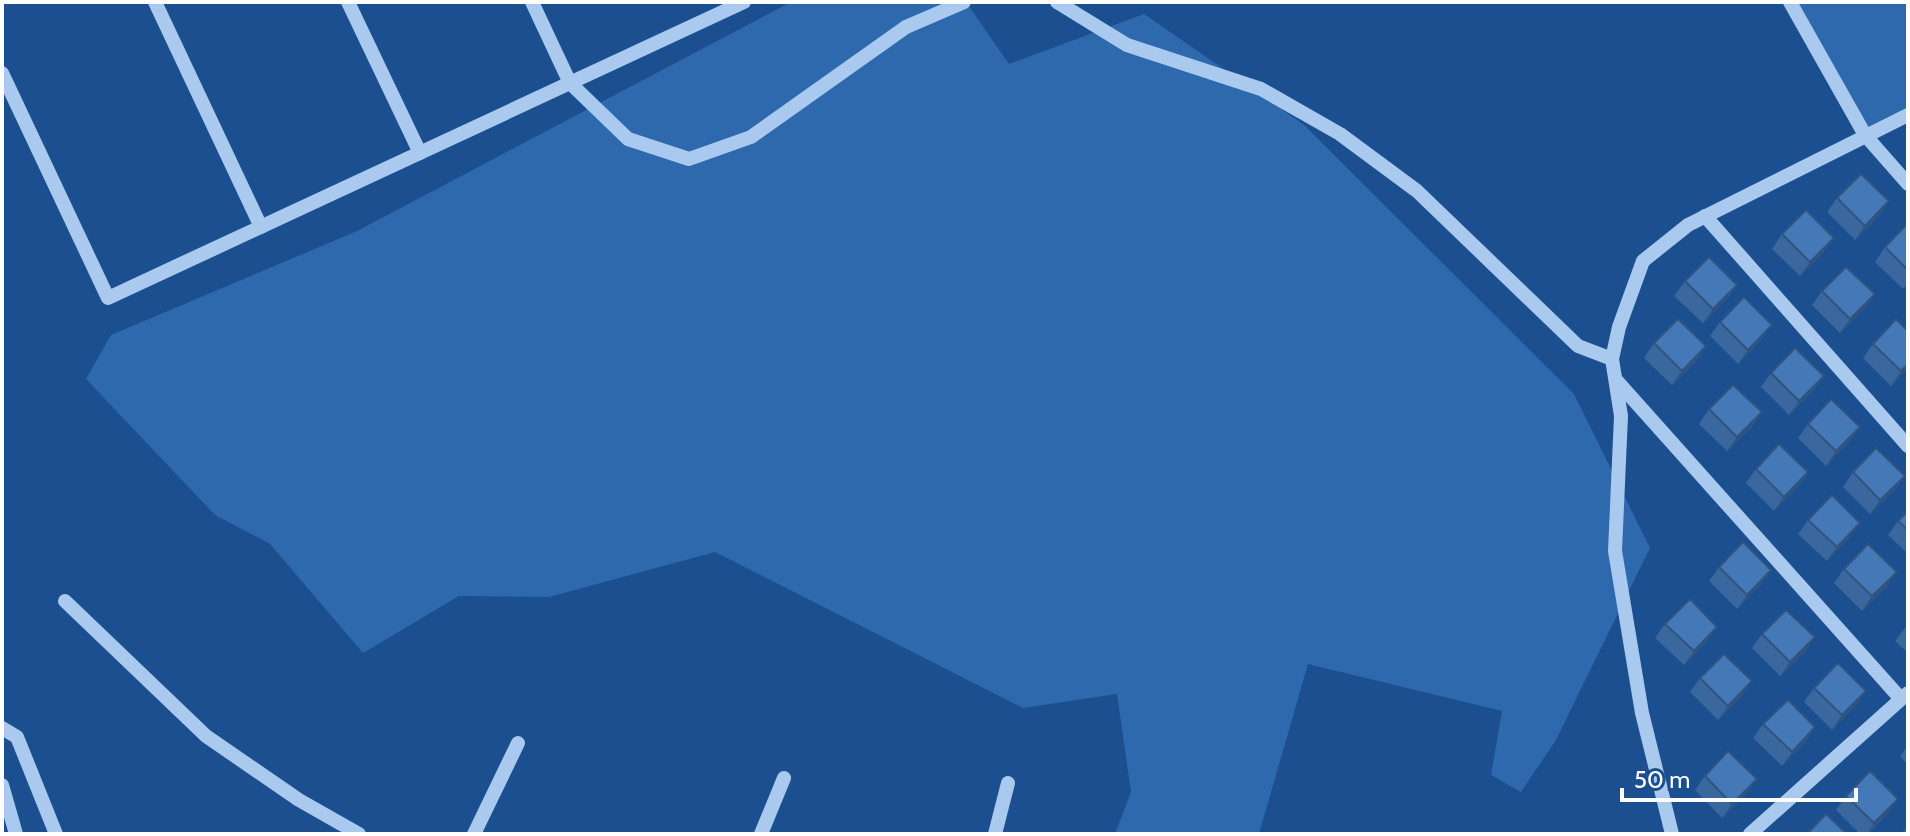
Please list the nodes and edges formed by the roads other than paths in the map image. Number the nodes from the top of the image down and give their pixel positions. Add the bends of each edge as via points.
1 (155, 2) edge
2 (348, 2) edge
3 (532, 2) edge
4 (744, 2) edge
5 (964, 2) edge
6 (1057, 2) edge
7 (1790, 3) edge
8 (721, 7) edge
9 (2, 73) edge
10 (570, 83) junction
11 (1908, 115) edge
12 (1865, 135) junction
13 (420, 153) junction
14 (1908, 184) edge
15 (1705, 216) junction
16 (261, 227) junction
17 (1612, 359) junction
18 (1616, 380) junction
19 (1908, 446) edge
20 (65, 601) dead end
21 (1905, 696) edge
22 (2, 728) edge
23 (518, 743) dead end
24 (784, 778) dead end
25 (1008, 783) dead end
26 (2, 785) edge
27 (16, 834) edge
28 (56, 834) edge
29 (359, 834) edge
30 (474, 834) edge
31 (761, 834) edge
32 (995, 834) edge
33 (1672, 834) edge
34 (1750, 834) edge

1 - 16 street
2 - 13 street
3 - 10 street
4 - 8 street
5 - 10 street via 906,27 751,137 689,159 628,139
6 - 17 street via 1127,45 1261,89 1340,134 1417,191 1578,346
7 - 12 street
8 - 10 street
9 - 16 street via 108,298
10 - 13 street
11 - 12 street
12 - 14 street
12 - 15 street
13 - 16 street
15 - 17 street via 1643,261
15 - 19 street
17 - 18 street
18 - 21 street
18 - 33 street via 1621,416 1615,551 1642,713
20 - 29 street via 206,736
21 - 34 street
22 - 28 street via 17,737
23 - 30 street
24 - 31 street
25 - 32 street
26 - 27 street

